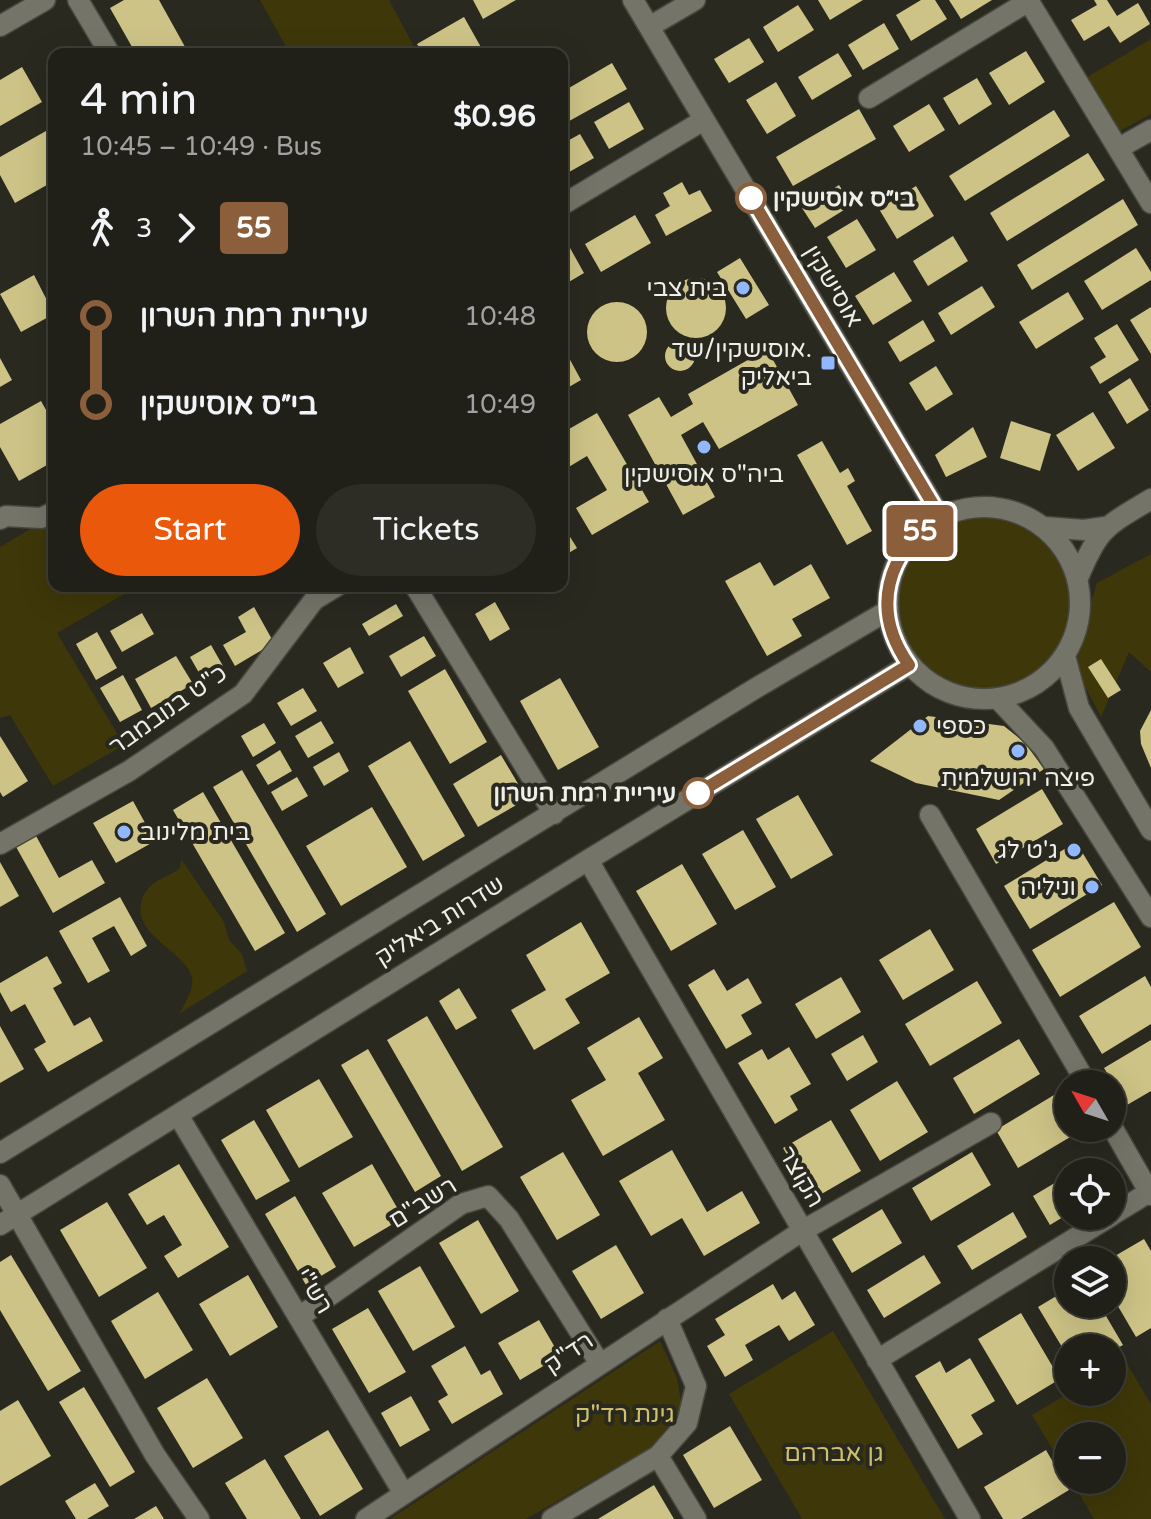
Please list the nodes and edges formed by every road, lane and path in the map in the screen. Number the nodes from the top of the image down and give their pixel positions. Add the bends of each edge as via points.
1 (45, 0) edge
2 (78, 0) edge
3 (633, 0) edge
4 (695, 0) edge
5 (1029, 1) edge
6 (0, 26) edge
7 (649, 27) junction
8 (106, 48) edge
9 (869, 98) dead end
10 (704, 120) junction
11 (1151, 130) edge
12 (1119, 148) junction
13 (568, 201) edge
14 (1151, 203) edge
15 (1151, 499) edge
16 (2, 514) edge
17 (48, 515) edge
18 (940, 516) junction
19 (1044, 527) junction
20 (1105, 527) junction
21 (1078, 578) junction
22 (327, 592) edge
23 (419, 592) edge
24 (887, 611) junction
25 (1065, 656) junction
26 (909, 665) junction
27 (998, 699) junction
28 (554, 814) junction
29 (930, 815) dead end
30 (1151, 830) edge
31 (0, 844) edge
32 (588, 860) junction
33 (1151, 917) edge
34 (1079, 1070) edge
35 (178, 1115) junction
36 (991, 1123) dead end
37 (1121, 1142) edge
38 (0, 1153) edge
39 (0, 1185) edge
40 (1150, 1193) edge
41 (1126, 1207) edge
42 (9, 1220) edge
43 (1088, 1230) edge
44 (802, 1231) junction
45 (299, 1317) junction
46 (667, 1319) junction
47 (877, 1360) junction
48 (600, 1364) junction
49 (658, 1456) junction
50 (404, 1494) junction
51 (199, 1519) edge
52 (366, 1519) edge
53 (552, 1519) edge
54 (696, 1519) edge
55 (970, 1519) edge

1 - 6 street
2 - 8 street
3 - 7 street, אוסישקין
4 - 7 street
5 - 9 street
5 - 12 street
7 - 10 street, אוסישקין
10 - 13 street
10 - 18 street, אוסישקין
11 - 12 street
12 - 14 street
15 - 20 street
16 - 17 street
18 - 19 street via 985,506 1017,511
18 - 24 street via 908,543 895,563
19 - 20 street
19 - 21 street via 1066,550
20 - 21 street via 1092,543
21 - 25 street via 1080,618
22 - 31 street, כ"ט בנובמבר via 314,600 243,694 129,771
23 - 28 street
24 - 26 street via 890,629
24 - 28 street, שדרות ביאליק
25 - 27 street via 1047,677
25 - 30 street via 1079,708
26 - 27 street via 934,687 965,698
26 - 32 street, שדרות ביאליק
27 - 33 street via 1044,748
28 - 38 street, שדרות ביאליק
29 - 34 street
32 - 35 street, שדרות ביאליק
32 - 44 street, הקוצר
35 - 42 street, שדרות ביאליק
35 - 45 street, רש"י
36 - 44 street, רד"ק
37 - 40 street
39 - 42 street
40 - 41 street
42 - 51 street
43 - 47 street
44 - 46 street, רד"ק
44 - 47 street, הקוצר
45 - 48 street, רשב"ם via 461,1204 488,1196 509,1219
45 - 50 street, רש"י
46 - 48 street, רד"ק
46 - 49 street via 696,1386 687,1423
47 - 55 street, הקוצר
48 - 50 street, רד"ק
49 - 53 street
49 - 54 street
50 - 52 street, רד"ק

